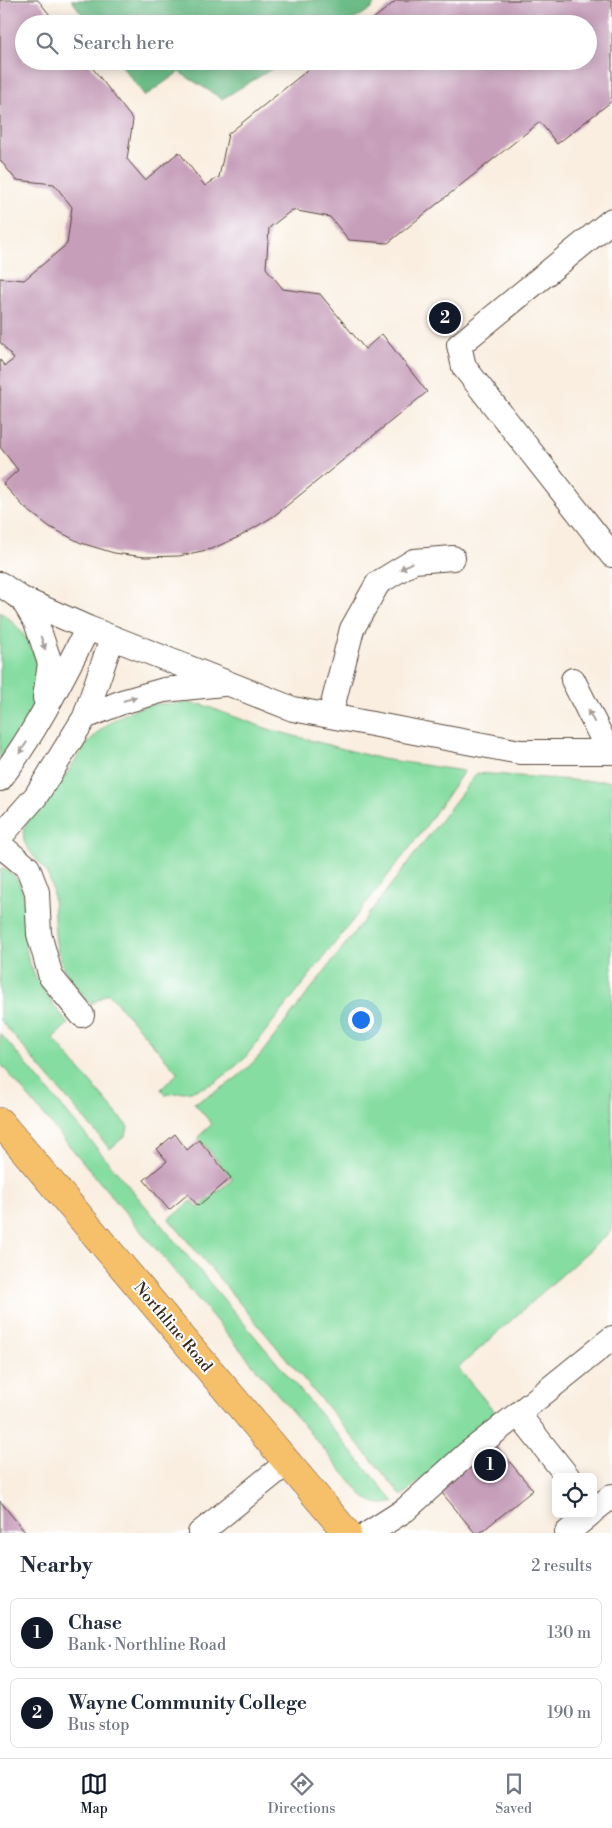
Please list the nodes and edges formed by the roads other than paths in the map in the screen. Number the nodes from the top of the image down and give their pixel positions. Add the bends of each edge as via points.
1 (612, 220) edge
2 (612, 555) edge
3 (453, 558) dead end
4 (0, 584) edge
5 (22, 599) junction
6 (88, 628) junction
7 (112, 638) junction
8 (573, 680) dead end
9 (227, 683) junction
10 (43, 712) junction
11 (330, 716) junction
12 (85, 717) junction
13 (610, 752) edge
14 (0, 779) edge
15 (0, 837) edge
16 (0, 845) edge
17 (82, 1015) dead end
18 (0, 1122) edge
19 (612, 1338) edge
20 (518, 1414) junction
21 (288, 1462) junction
22 (565, 1473) edge
23 (585, 1518) edge
24 (200, 1533) edge
25 (347, 1533) edge
26 (369, 1533) edge
27 (567, 1533) edge

1 - 2 lane via 459,345 464,367
3 -> 11 lane via 414,561 378,583 352,628
4 - 5 lane
5 - 6 lane
5 -> 10 lane via 36,622 50,663
6 - 7 lane
6 - 10 lane
7 - 9 lane
7 - 12 lane
13 -> 8 lane
9 - 11 lane via 293,709
12 -> 9 lane via 164,690
10 -> 14 lane
11 - 13 lane via 520,752
12 - 15 lane via 36,796
16 - 17 lane via 28,868 37,892 39,934 51,977
18 - 21 main road, Northline Road
19 - 20 lane
20 - 22 lane
20 - 26 lane via 467,1454 405,1510
21 - 24 lane
21 - 25 main road, Northline Road
23 - 27 lane

